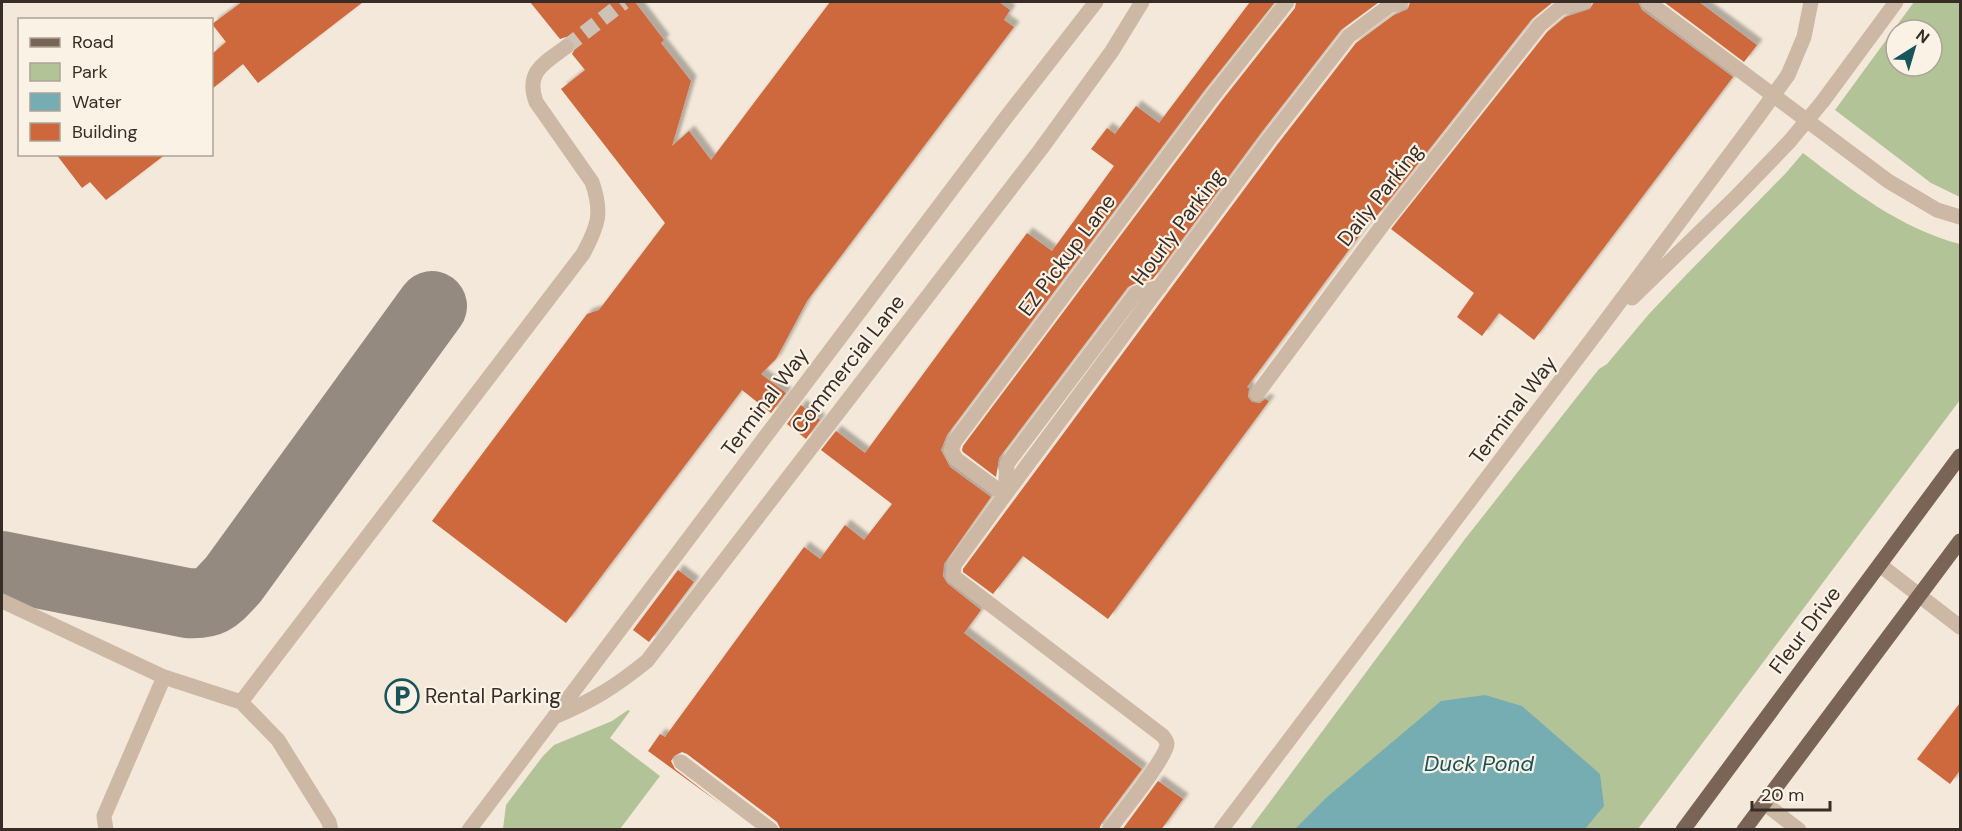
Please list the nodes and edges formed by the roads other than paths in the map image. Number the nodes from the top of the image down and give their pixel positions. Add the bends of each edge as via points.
1 (1096, 2) edge
2 (1142, 2) edge
3 (1287, 2) edge
4 (1401, 2) edge
5 (1584, 2) edge
6 (1648, 2) edge
7 (1811, 2) edge
8 (1896, 2) edge
9 (566, 47) tunnel mouth
10 (1960, 217) edge
11 (1601, 327) junction
12 (1257, 394) dead end
13 (1960, 456) edge
14 (1005, 495) junction
15 (1960, 541) edge
16 (1880, 565) junction
17 (1919, 596) junction
18 (2, 601) edge
19 (1960, 627) edge
20 (164, 676) junction
21 (241, 702) junction
22 (554, 717) junction
23 (681, 762) dead end
24 (1764, 803) junction
25 (106, 830) edge
26 (331, 830) edge
27 (469, 830) edge
28 (771, 830) edge
29 (1109, 830) edge
30 (1221, 830) edge
31 (1683, 830) edge
32 (1744, 830) edge
33 (1798, 830) edge

1 - 22 street, Terminal Way
2 - 22 street, Commercial Lane via 1112,51 1041,149 647,661 618,685
3 - 14 street, EZ Pickup Lane via 955,441 951,450 956,459
4 - 14 street, Hourly Parking via 1389,6 1349,36
5 - 12 street, Daily Parking via 1560,8 1540,25 1384,223
6 - 10 street via 1888,181 1937,210
7 - 11 street, Terminal Way, bridge via 1804,37 1788,75
8 - 11 street, bridge via 1789,142
9 - 21 street via 542,65 533,77 531,89 592,182 598,212 596,228 583,254
11 - 30 street, Terminal Way
13 - 16 main road, Fleur Drive
14 - 29 street via 954,565 953,576 1163,736 1167,744 1150,775
15 - 17 main road
16 - 17 street
16 - 31 main road, Fleur Drive
17 - 19 street
17 - 24 main road
18 - 20 street
20 - 21 street
20 - 25 street via 104,816
21 - 26 street via 278,740
22 - 27 street, Terminal Way
23 - 28 street
24 - 32 main road
24 - 33 street

